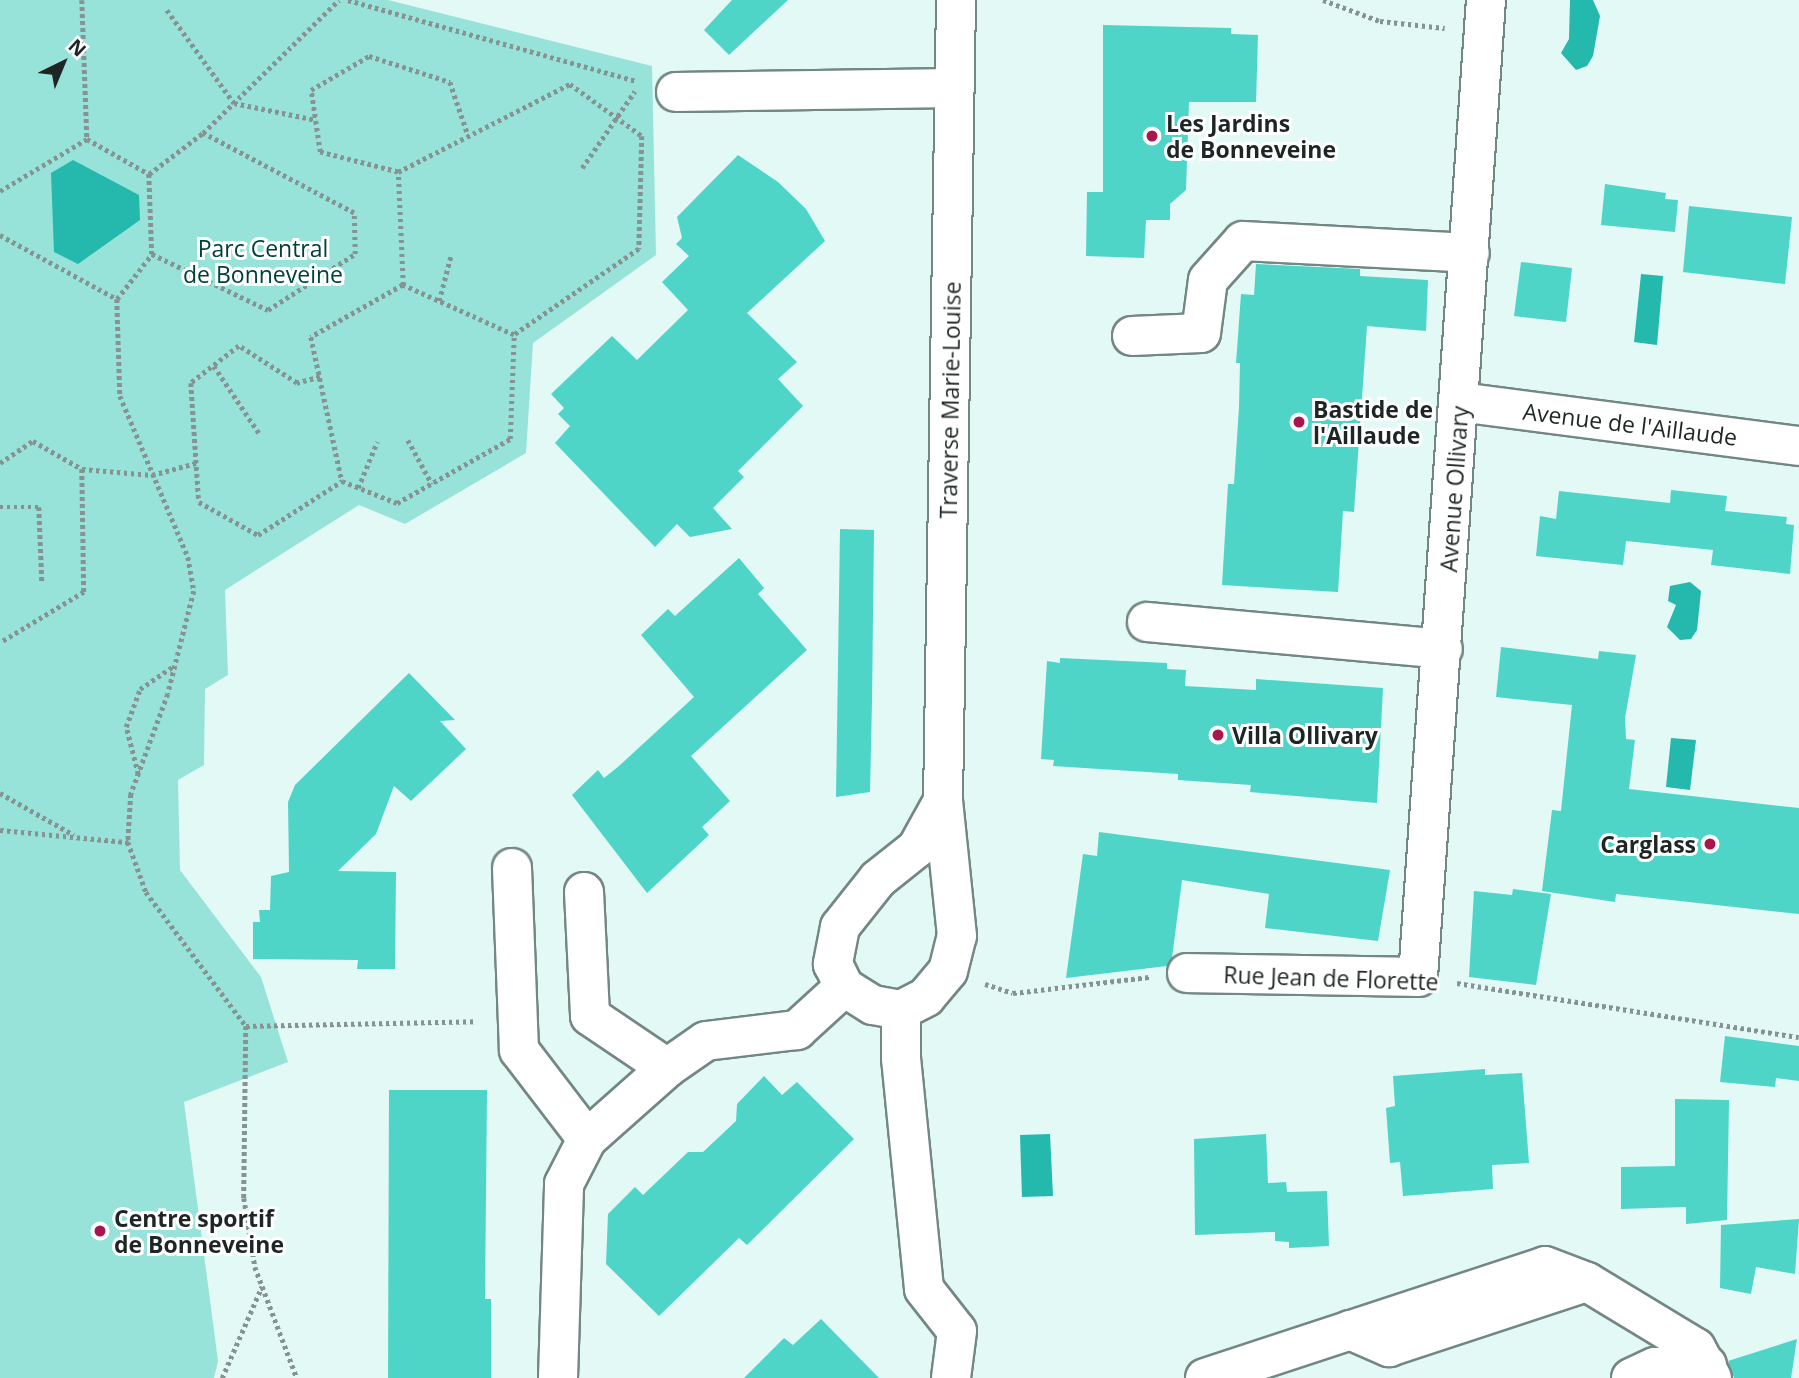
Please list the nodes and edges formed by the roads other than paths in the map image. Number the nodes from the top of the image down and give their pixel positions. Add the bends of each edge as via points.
1 (956, 0) edge
2 (1485, 16) edge
3 (954, 88) junction
4 (676, 92) dead end
5 (1470, 253) junction
6 (1132, 335) dead end
7 (1460, 402) junction
8 (1799, 446) edge
9 (1147, 622) dead end
10 (1443, 649) junction
11 (943, 801) junction
12 (512, 868) dead end
13 (584, 892) dead end
14 (1187, 973) road end
15 (1419, 978) joint
16 (844, 986) junction
17 (901, 1010) junction
18 (667, 1068) junction
19 (587, 1139) junction
20 (1710, 1372) edge
21 (558, 1378) edge
22 (951, 1378) edge
23 (1205, 1378) edge
24 (1631, 1378) edge

1 - 3 street, Traverse Marie-Louise
2 - 5 street, Avenue Ollivary
3 - 4 street
3 - 11 street, Traverse Marie-Louise
5 - 6 street via 1243,241 1208,280 1201,333
5 - 7 street, Avenue Ollivary
7 - 8 street, Avenue de l'Aillaude
7 - 10 street, Avenue Ollivary
9 - 10 street
10 - 15 street, Avenue Ollivary
11 - 16 street, Traverse Marie-Louise via 917,848 878,879 840,926 833,964
11 - 17 street, Traverse Marie-Louise via 957,936 948,971 926,997
12 - 19 street via 519,1050
13 - 18 street via 590,1016
14 - 15 street, Rue Jean de Florette
16 - 17 street via 873,1005
16 - 18 street via 797,1030 706,1041
17 - 22 street via 901,1058 924,1289 957,1331
18 - 19 street
19 - 21 street via 564,1184
20 - 23 street via 1696,1348 1587,1282 1389,1347 1350,1330
20 - 24 street via 1655,1367

